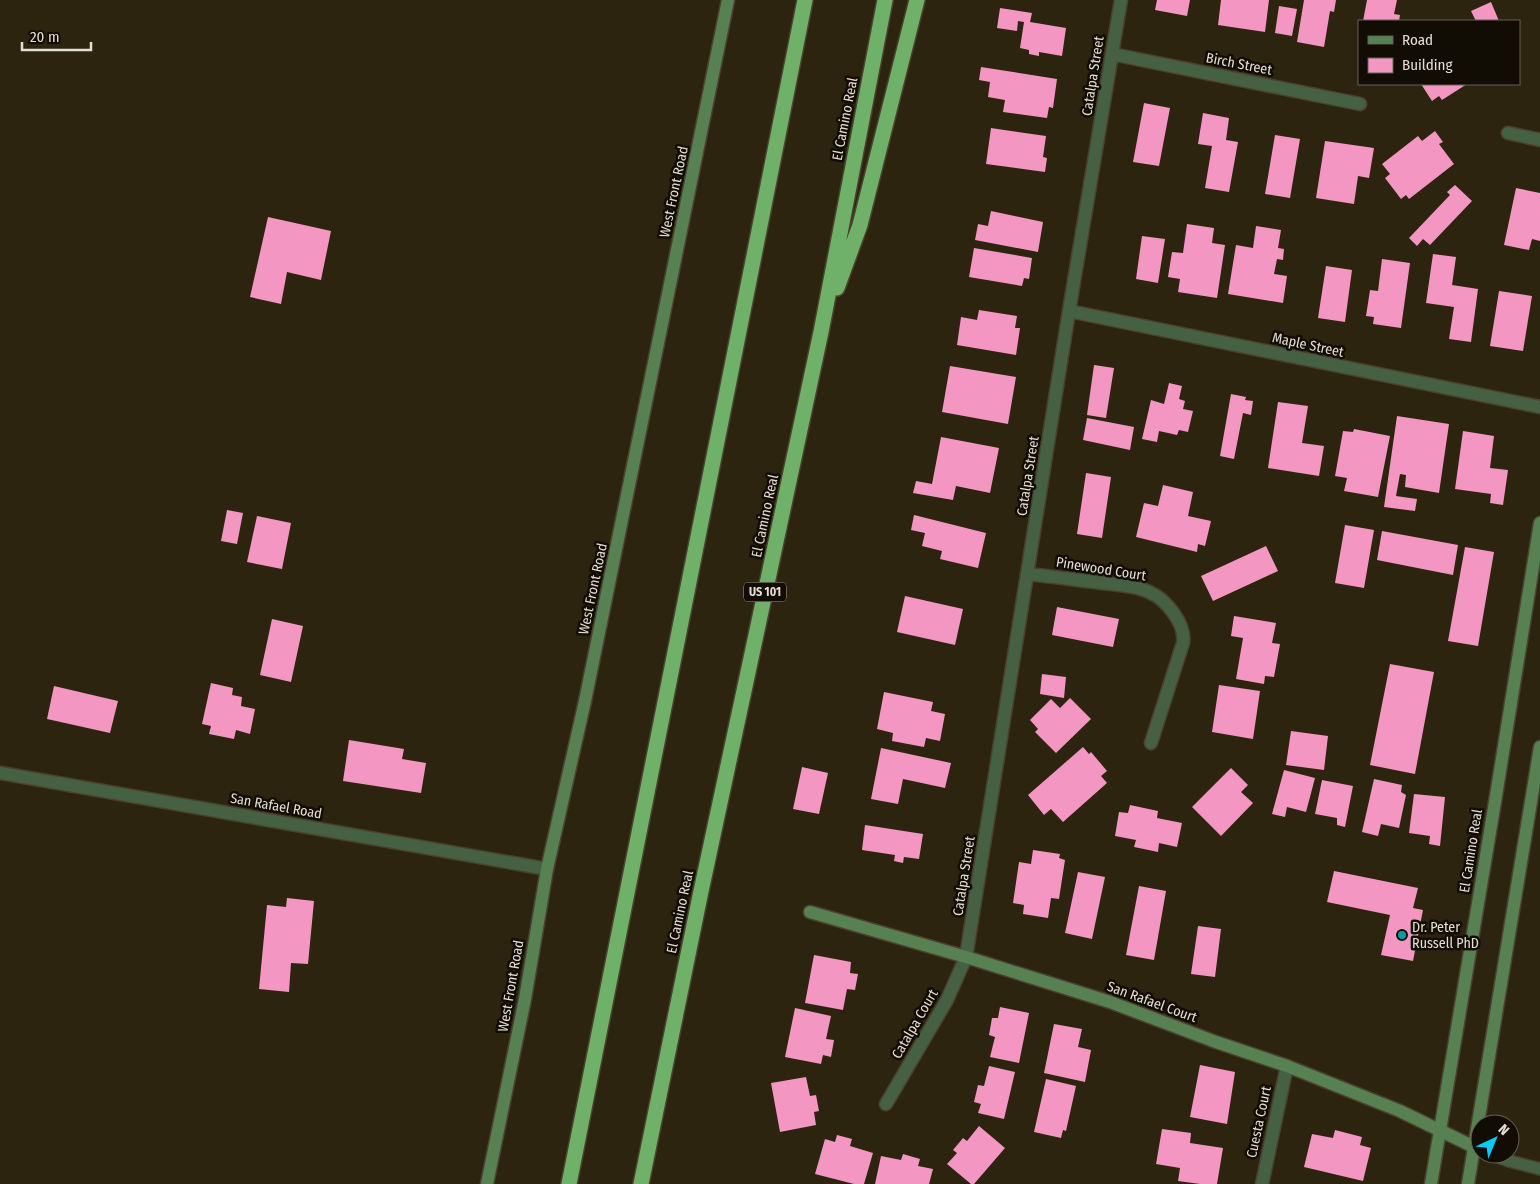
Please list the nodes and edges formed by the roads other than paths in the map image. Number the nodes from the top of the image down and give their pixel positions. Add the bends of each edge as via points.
1 (728, 0) edge
2 (805, 0) edge
3 (885, 0) edge
4 (917, 0) edge
5 (1121, 0) edge
6 (1112, 54) junction
7 (1360, 104) dead end
8 (1508, 133) dead end
9 (1540, 140) edge
10 (1069, 311) junction
11 (821, 332) junction
12 (1540, 407) edge
13 (1540, 524) edge
14 (1028, 574) junction
15 (1536, 574) edge
16 (1151, 743) dead end
17 (1540, 747) edge
18 (0, 773) edge
19 (547, 869) junction
20 (810, 912) dead end
21 (966, 957) junction
22 (1287, 1066) junction
23 (886, 1104) dead end
24 (1482, 1114) edge
25 (1440, 1132) junction
26 (1470, 1146) edge
27 (1473, 1164) edge
28 (1520, 1164) edge
29 (1540, 1169) edge
30 (487, 1184) edge
31 (569, 1184) edge
32 (641, 1184) edge
33 (1262, 1184) edge
34 (1431, 1184) edge
35 (1468, 1184) edge

1 - 19 street, West Front Road via 585,701
2 - 31 highway
3 - 11 highway, El Camino Real / US 101
4 - 11 highway via 860,225
5 - 6 street, Catalpa Street
6 - 7 street, Birch Street
6 - 10 street, Catalpa Street
8 - 9 street
10 - 12 street, Maple Street
10 - 14 street, Catalpa Street
11 - 32 highway, El Camino Real / US 101
13 - 15 street, El Camino Real
14 - 16 street, Pinewood Court via 1131,586 1149,592 1175,614 1184,639
14 - 21 street, Catalpa Street
15 - 25 street, El Camino Real
17 - 24 street
18 - 19 street, San Rafael Road
19 - 30 street, West Front Road via 525,999
20 - 21 street, San Rafael Court
21 - 22 street, San Rafael Court via 1110,1002
21 - 23 street, Catalpa Court via 947,1000
22 - 25 street, San Rafael Court via 1400,1112
22 - 33 street, Cuesta Court
25 - 26 street, San Rafael Court
25 - 34 street, El Camino Real
27 - 35 street
28 - 29 lane

